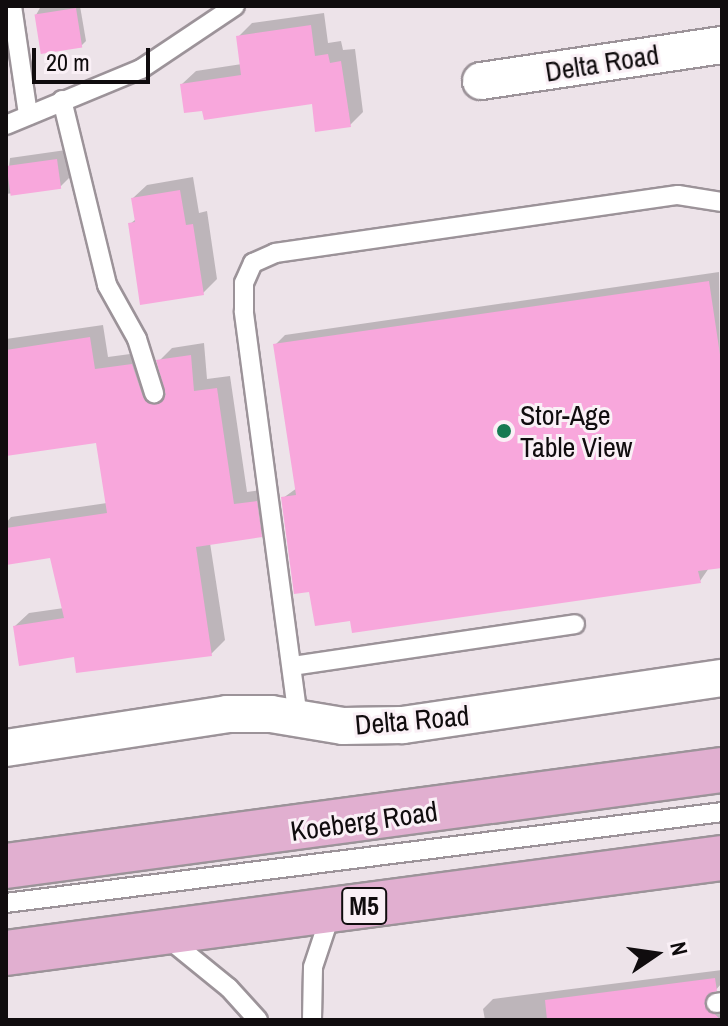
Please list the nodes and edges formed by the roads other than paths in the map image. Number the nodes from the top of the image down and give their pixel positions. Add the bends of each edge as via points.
1 (12, 6) edge
2 (235, 6) edge
3 (722, 45) edge
4 (481, 81) dead end
5 (62, 100) junction
6 (28, 115) junction
7 (6, 125) edge
8 (722, 202) edge
9 (154, 393) dead end
10 (575, 624) dead end
11 (292, 666) junction
12 (722, 678) edge
13 (298, 718) junction
14 (6, 748) edge
15 (722, 770) edge
16 (722, 812) edge
17 (722, 858) edge
18 (6, 866) edge
19 (6, 903) edge
20 (332, 911) junction
21 (161, 933) junction
22 (6, 953) edge
23 (258, 1020) edge
24 (312, 1020) edge

1 - 6 lane
2 - 5 lane via 141,69
3 - 4 street, Delta Road
5 - 6 lane
5 - 9 lane via 104,273 116,307 137,339
6 - 7 lane
8 - 11 lane via 678,195 290,251 253,263 244,283 244,311
10 - 11 lane
11 - 13 lane
12 - 13 street, Delta Road via 403,725 343,726
13 - 14 street, Delta Road via 227,714
15 - 18 main road, Koeberg Road
16 - 19 lane
17 - 20 main road, M5
20 - 21 main road, M5
20 - 24 lane via 313,967
21 - 22 main road, M5
21 - 23 lane via 229,988

